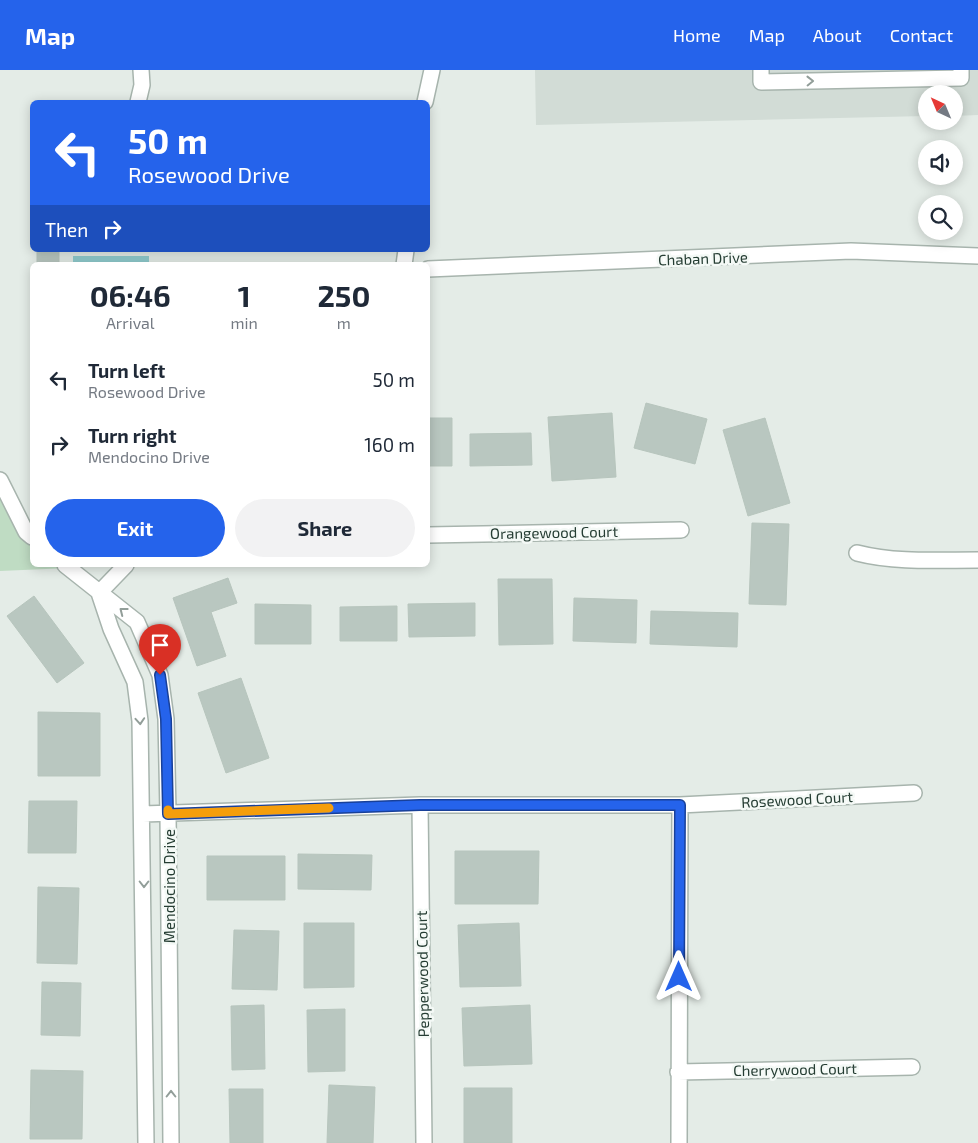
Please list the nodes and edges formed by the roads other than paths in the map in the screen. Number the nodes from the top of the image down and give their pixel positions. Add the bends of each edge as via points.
1 (140, 70) edge
2 (432, 70) edge
3 (961, 70) edge
4 (761, 76) edge
5 (138, 100) edge
6 (425, 100) edge
7 (978, 256) edge
8 (430, 269) edge
9 (0, 480) edge
10 (681, 530) dead end
11 (30, 535) edge
12 (430, 535) edge
13 (857, 553) dead end
14 (978, 560) edge
15 (68, 567) edge
16 (124, 567) edge
17 (99, 592) junction
18 (914, 793) dead end
19 (420, 805) junction
20 (680, 805) junction
21 (143, 814) junction
22 (168, 814) junction
23 (912, 1067) dead end
24 (678, 1072) junction
25 (146, 1143) edge
26 (171, 1143) edge
27 (424, 1143) edge
28 (679, 1143) edge

1 - 5 street via 142,86
2 - 6 street
4 -> 3 street via 961,78
7 - 8 street, Chaban Drive via 851,251
9 - 11 street
10 - 12 street, Orangewood Court
13 - 14 street via 875,557
15 - 17 street, Mendocino Drive
16 - 17 street
17 -> 21 street, Mendocino Drive via 111,629 136,682
22 -> 17 street, Mendocino Drive via 166,719 160,675 137,622
18 - 20 street, Rosewood Court
19 - 20 street, Rosewood Court
19 - 22 street, Rosewood Court
19 - 27 street, Pepperwood Court
20 - 24 street
21 - 22 street, Rosewood Court
21 -> 25 street, Mendocino Drive
26 -> 22 street, Mendocino Drive
23 - 24 street, Cherrywood Court
24 - 28 street

